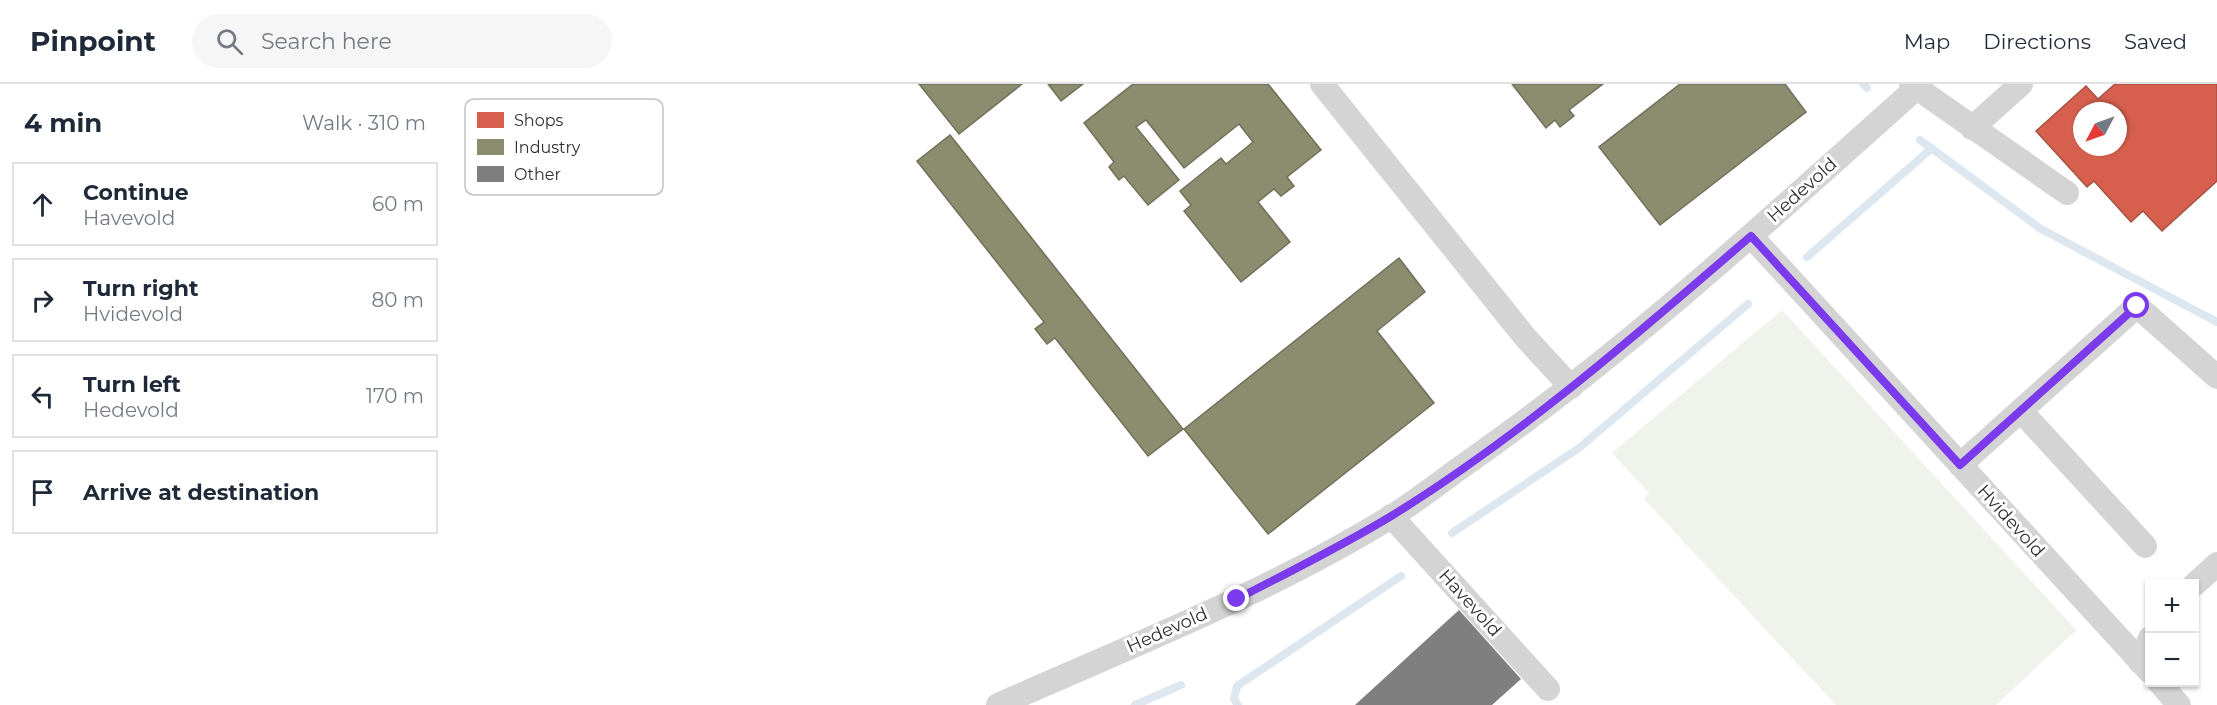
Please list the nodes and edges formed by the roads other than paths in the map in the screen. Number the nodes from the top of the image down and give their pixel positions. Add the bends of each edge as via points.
1 (1322, 84) edge
2 (2021, 84) edge
3 (1916, 85) edge
4 (1972, 128) junction
5 (2067, 193) dead end
6 (1751, 236) junction
7 (2217, 377) edge
8 (1571, 387) junction
9 (2021, 411) junction
10 (1960, 465) junction
11 (1391, 516) junction
12 (2145, 546) dead end
13 (2217, 564) edge
14 (2199, 580) edge
15 (2145, 667) edge
16 (2164, 687) edge
17 (1548, 689) dead end
18 (998, 705) edge
19 (2180, 705) edge

1 - 8 street via 1526,337
2 - 4 street
3 - 4 street
3 - 6 street, Hedevold
4 - 5 street
6 - 8 street, Hedevold
6 - 10 street, Hvidevold
7 - 9 street via 2137,306
8 - 11 street, Hedevold
9 - 10 street
9 - 12 street
10 - 15 street, Hvidevold
11 - 17 street, Havevold
11 - 18 street, Hedevold via 1237,599
13 - 14 street
16 - 19 street

